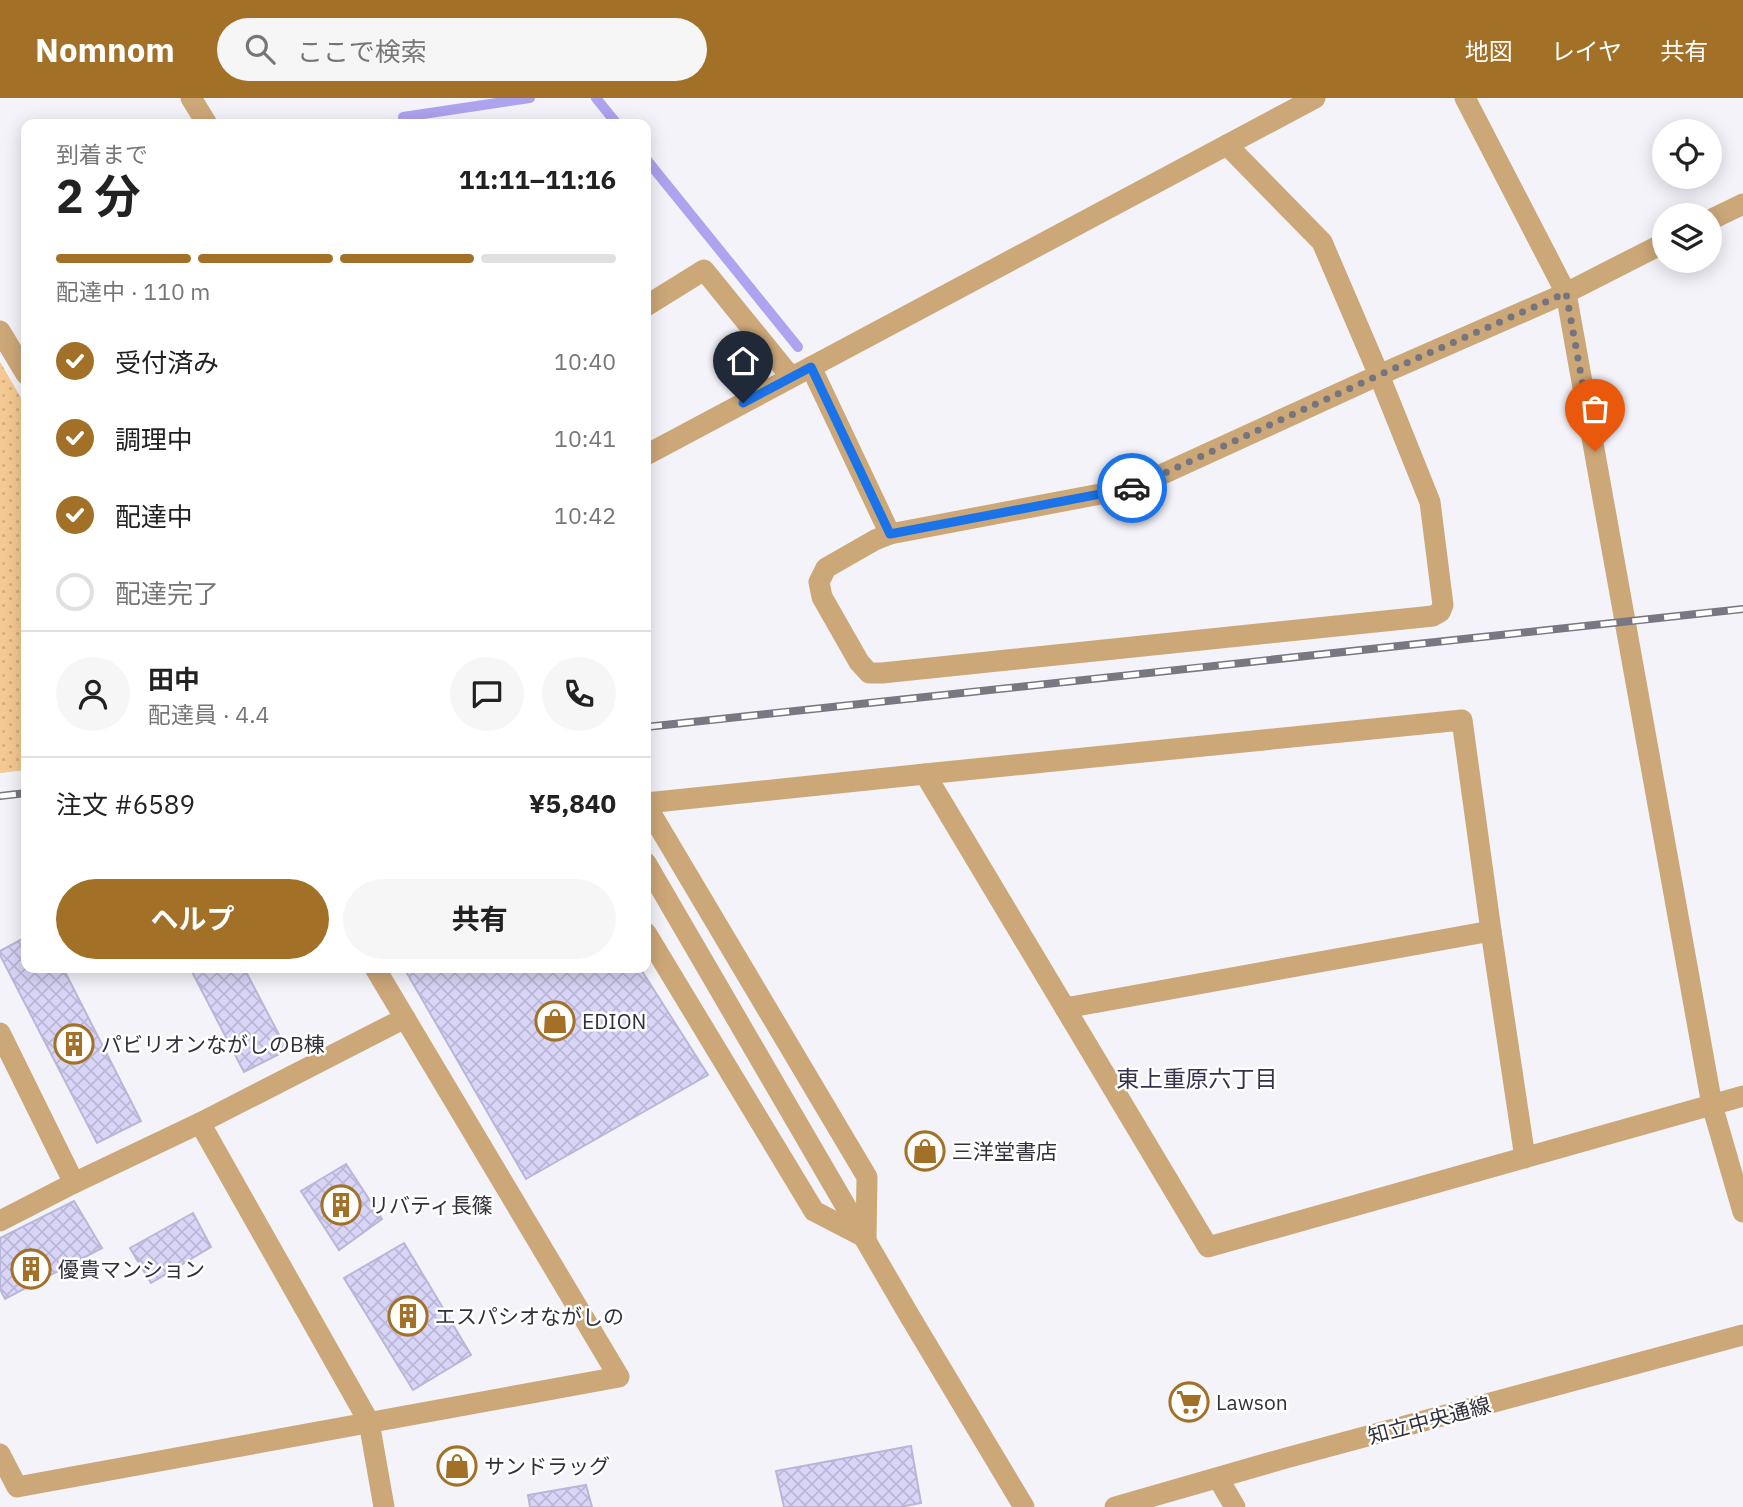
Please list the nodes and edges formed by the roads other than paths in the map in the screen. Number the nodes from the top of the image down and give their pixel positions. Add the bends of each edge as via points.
1 (191, 98) edge
2 (1315, 98) edge
3 (1465, 98) edge
4 (204, 119) edge
5 (1227, 145) junction
6 (1743, 204) edge
7 (1722, 214) edge
8 (1652, 249) edge
9 (1566, 293) junction
10 (651, 303) edge
11 (0, 331) edge
12 (21, 366) edge
13 (811, 367) junction
14 (1379, 375) junction
15 (792, 377) junction
16 (651, 452) edge
17 (890, 534) junction
18 (925, 774) junction
19 (651, 803) edge
20 (651, 812) edge
21 (651, 871) edge
22 (1491, 932) junction
23 (651, 941) edge
24 (744, 970) junction
25 (378, 973) edge
26 (718, 985) junction
27 (1065, 1008) junction
28 (405, 1018) junction
29 (0, 1033) edge
30 (775, 1082) junction
31 (1743, 1096) edge
32 (746, 1099) junction
33 (1712, 1105) junction
34 (200, 1123) junction
35 (1524, 1158) junction
36 (74, 1183) junction
37 (1743, 1212) edge
38 (0, 1221) edge
39 (866, 1238) junction
40 (1743, 1335) edge
41 (369, 1422) junction
42 (0, 1454) edge
43 (1218, 1478) junction
44 (384, 1507) edge
45 (1024, 1507) edge
46 (1115, 1507) edge
47 (1235, 1507) edge

1 - 4 street
2 - 5 street
3 - 9 street
5 - 13 street
5 - 14 street via 1322,242
6 - 7 street
8 - 9 street
9 - 14 street
9 - 33 street
10 - 15 street via 704,270
11 - 12 street
13 - 15 street
13 - 17 street
14 - 17 street via 1132,488
14 - 17 street via 1430,502 1443,605 1433,617 869,673 822,597 819,582 826,568
15 - 16 street
18 - 19 street
18 - 22 street via 1462,720
18 - 27 street
20 - 24 street
21 - 26 street
22 - 27 street
22 - 35 street
23 - 32 street
24 - 26 street
24 - 39 street via 867,1177
25 - 28 street
26 - 30 street
27 - 35 street via 1208,1247
28 - 34 street
28 - 41 street via 619,1377
29 - 36 street
30 - 32 street
30 - 39 street
31 - 33 street
32 - 39 street via 814,1211
33 - 35 street
33 - 37 street
34 - 36 street
34 - 41 street
36 - 38 street
39 - 45 street
40 - 43 street, 知立中央通線
41 - 42 street via 17,1487
41 - 44 street
43 - 46 street, 知立中央通線
43 - 47 street

